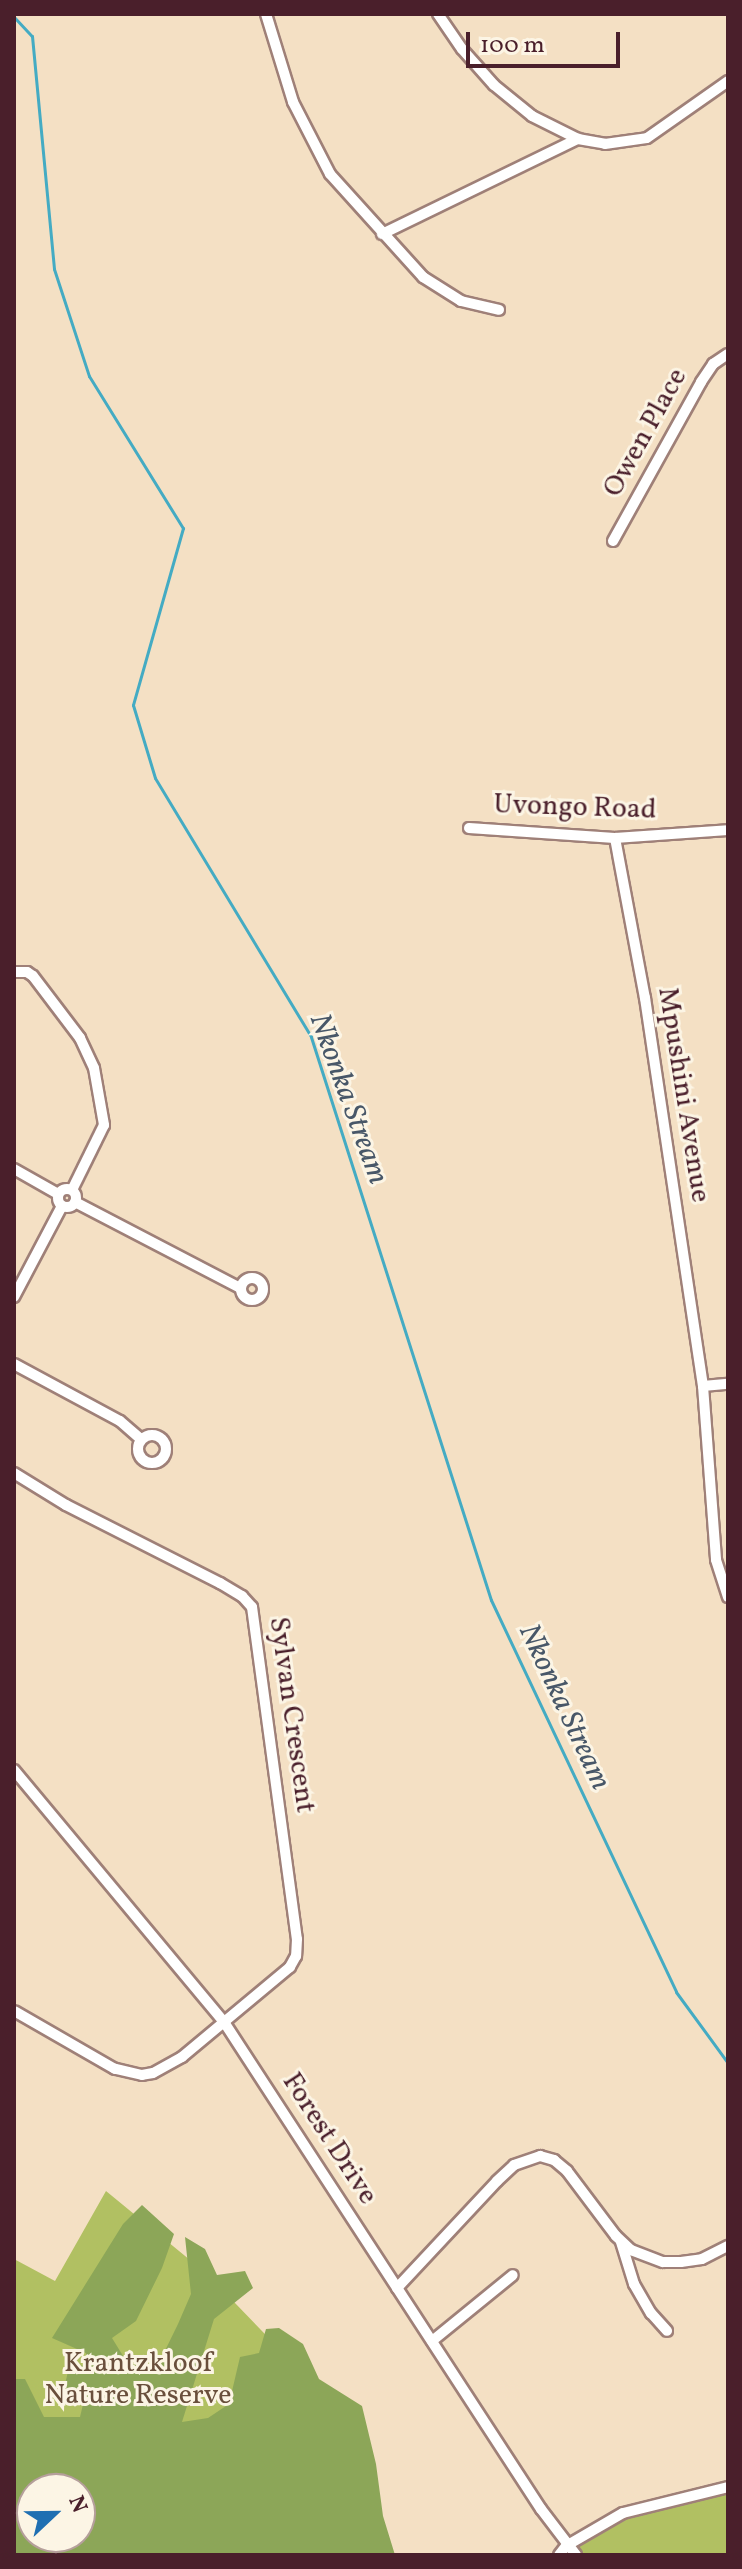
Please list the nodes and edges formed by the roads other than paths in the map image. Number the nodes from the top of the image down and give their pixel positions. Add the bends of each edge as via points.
1 (266, 14) edge
2 (438, 14) edge
3 (728, 81) edge
4 (578, 139) junction
5 (382, 234) junction
6 (499, 310) dead end
7 (728, 354) edge
8 (613, 541) dead end
9 (469, 828) dead end
10 (728, 830) edge
11 (615, 838) junction
12 (14, 972) edge
13 (14, 1169) edge
14 (58, 1194) junction
15 (74, 1196) junction
16 (62, 1206) junction
17 (240, 1288) dead end
18 (14, 1297) edge
19 (14, 1364) edge
20 (728, 1384) edge
21 (703, 1386) junction
22 (141, 1439) dead end
23 (14, 1473) edge
24 (728, 1597) edge
25 (14, 1770) edge
26 (14, 2011) edge
27 (224, 2022) junction
28 (621, 2240) junction
29 (728, 2246) edge
30 (513, 2275) dead end
31 (397, 2288) junction
32 (667, 2331) dead end
33 (432, 2341) junction
34 (728, 2487) edge
35 (563, 2550) edge
36 (576, 2555) edge

1 - 5 street via 293,102 330,174
2 - 4 street via 494,85 532,116
3 - 4 street via 647,138 605,144
4 - 5 street
5 - 6 street via 441,290
7 - 8 street, Owen Place via 701,382
9 - 11 street, Uvongo Road
10 - 11 street, Uvongo Road
11 - 21 street, Mpushini Avenue via 645,998
12 - 15 street via 33,976 80,1038 94,1068 104,1125
13 - 14 street
14 - 15 street via 63,1189
14 - 16 street
15 - 16 street via 68,1207
15 - 17 street
16 - 18 street
19 - 22 street via 120,1421
20 - 21 street
21 - 24 street, Mpushini Avenue via 716,1560
23 - 27 street, Sylvan Crescent via 220,1583 252,1607 296,1956 290,1967
25 - 27 street, Forest Drive
26 - 27 street via 115,2069 142,2075 165,2069
27 - 31 street, Forest Drive
28 - 29 street via 631,2250 663,2262 702,2259
28 - 31 street via 567,2171 554,2160 528,2158 497,2181
28 - 32 street via 634,2284
30 - 33 street
31 - 33 street, Forest Drive
33 - 35 street, Forest Drive
34 - 35 street via 623,2513
35 - 36 street, Forest Drive

